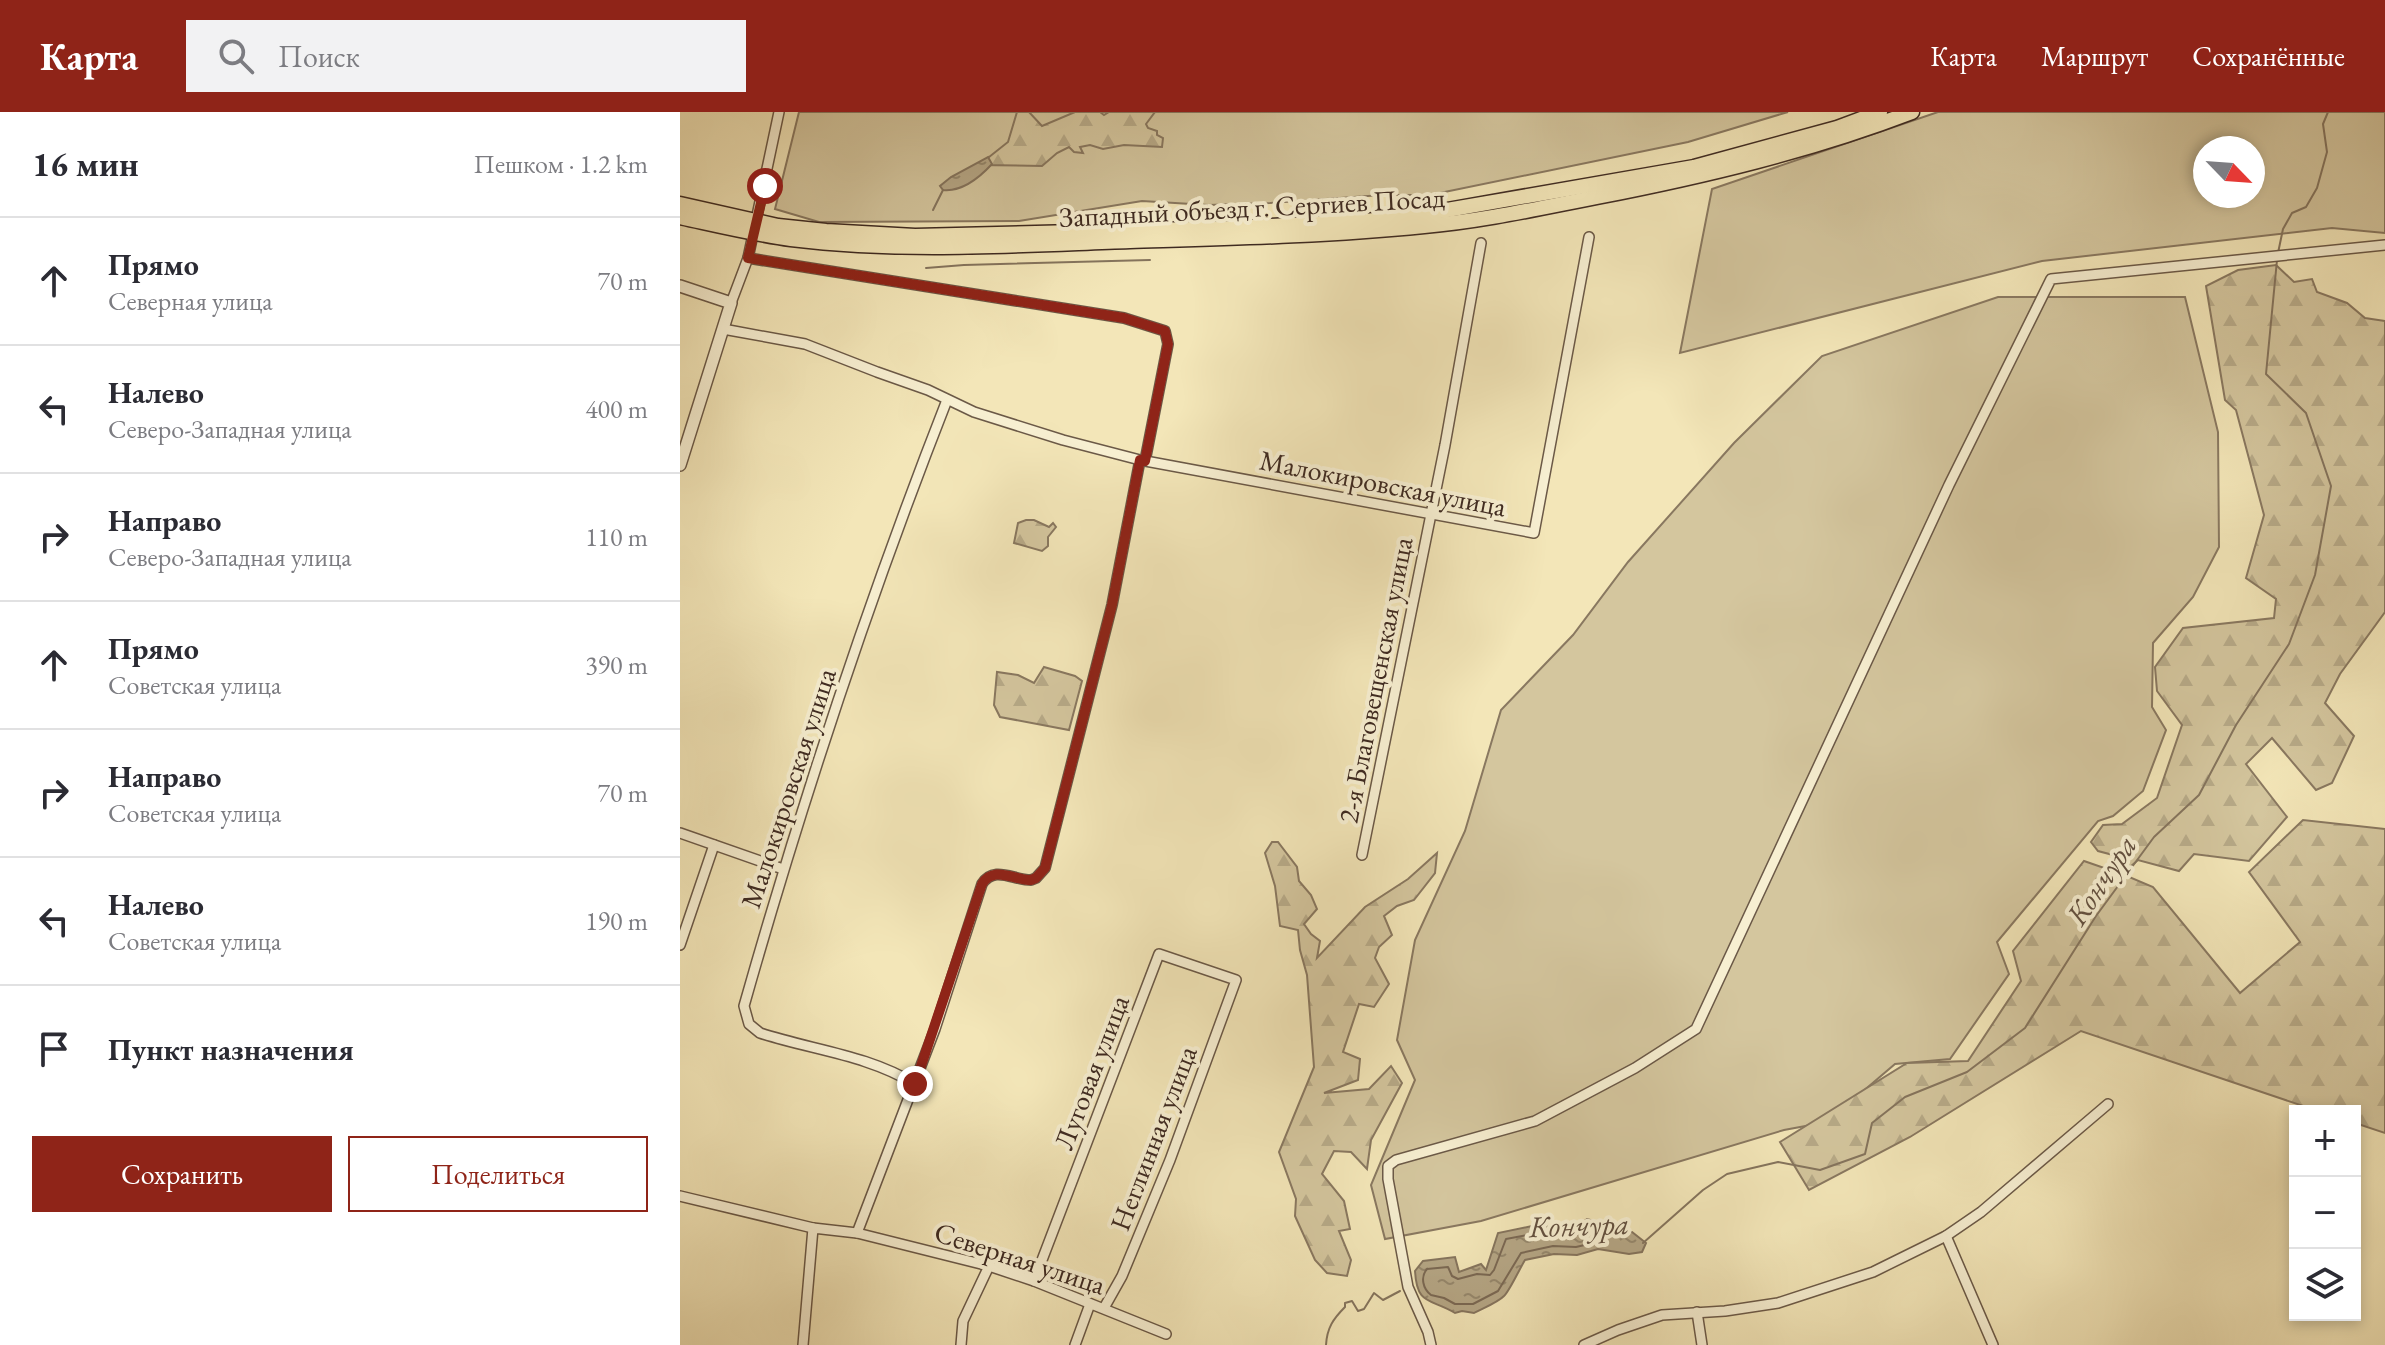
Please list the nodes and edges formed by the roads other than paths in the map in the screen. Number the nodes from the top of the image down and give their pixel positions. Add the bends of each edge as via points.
1 (779, 112) edge
2 (1880, 112) edge
3 (1912, 112) edge
4 (680, 204) edge
5 (680, 217) edge
6 (755, 226) junction
7 (1589, 237) dead end
8 (1481, 243) dead end
9 (2385, 245) edge
10 (748, 258) junction
11 (680, 286) edge
12 (731, 303) junction
13 (723, 329) junction
14 (947, 400) junction
15 (1143, 461) junction
16 (680, 465) edge
17 (1430, 514) junction
18 (680, 833) edge
19 (714, 845) junction
20 (1362, 855) dead end
21 (783, 869) junction
22 (680, 945) edge
23 (1236, 980) joint
24 (915, 1084) junction
25 (2108, 1104) dead end
26 (680, 1196) edge
27 (813, 1228) junction
28 (857, 1233) junction
29 (1946, 1236) junction
30 (989, 1266) junction
31 (1034, 1281) junction
32 (1090, 1304) junction
33 (1104, 1308) junction
34 (1697, 1312) junction
35 (1166, 1334) dead end
36 (803, 1345) edge
37 (961, 1345) edge
38 (1075, 1345) edge
39 (1431, 1345) edge
40 (1584, 1345) edge
41 (1702, 1345) edge
42 (1993, 1345) edge

1 - 6 street
2 - 6 main road, Западный объезд г. Сергиев Посад via 1694,167 1367,221 915,236
3 - 6 main road, Западный объезд г. Сергиев Посад via 1705,176 1427,226 1306,235 876,246 790,239
4 - 6 main road, Западный объезд г. Сергиев Посад
5 - 6 main road, Западный объезд г. Сергиев Посад
6 - 10 street
7 - 17 street, Малокировская улица via 1534,533
8 - 17 street, 2-я Благовещенская улица
9 - 39 street via 2051,279 1696,1029 1535,1121 1388,1166 1406,1279
10 - 12 street
10 - 15 street via 1124,318 1165,331 1168,344
11 - 12 street
12 - 13 street
13 - 14 street, Малокировская улица via 805,344
13 - 16 street
14 - 15 street, Малокировская улица
14 - 21 street, Малокировская улица
15 - 17 street, Малокировская улица
15 - 24 street via 1045,868 1031,880 997,874 985,879
17 - 20 street, 2-я Благовещенская улица
18 - 19 street
19 - 21 street
19 - 22 street
21 - 24 street, Малокировская улица via 744,1006 749,1024 760,1033 888,1069
23 - 31 street, Луговая улица via 1159,954
23 - 33 street, Неглинная улица via 1164,1175
24 - 28 street
25 - 29 street
26 - 27 street
27 - 28 street, Северная улица
27 - 36 street
28 - 30 street, Северная улица
29 - 34 street via 1873,1272 1809,1294
29 - 42 street
30 - 31 street, Северная улица
30 - 37 street via 963,1321
31 - 32 street, Северная улица
32 - 33 street, Северная улица
32 - 38 street
33 - 35 street, Северная улица
34 - 40 street via 1662,1315
34 - 41 street

